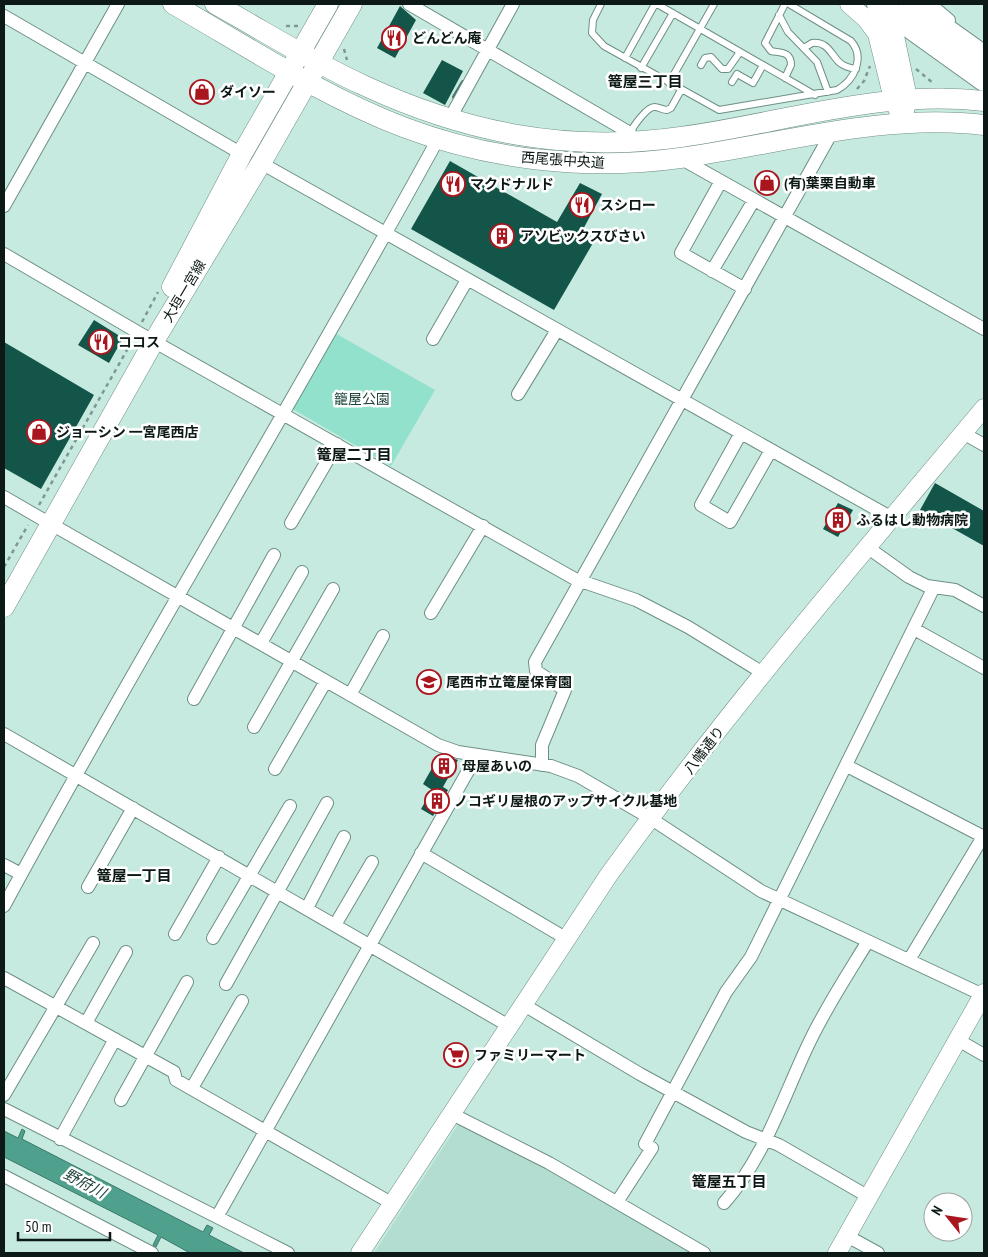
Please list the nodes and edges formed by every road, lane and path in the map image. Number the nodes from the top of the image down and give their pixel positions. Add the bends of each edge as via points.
1 (118, 4) edge
2 (174, 4) edge
3 (214, 4) edge
4 (328, 4) edge
5 (352, 4) edge
6 (410, 4) edge
7 (512, 4) edge
8 (601, 4) edge
9 (659, 4) edge
10 (714, 4) edge
11 (787, 4) edge
12 (849, 4) edge
13 (868, 4) edge
14 (878, 4) edge
15 (910, 4) edge
16 (930, 4) edge
17 (673, 13) junction
18 (779, 15) junction
19 (4, 16) edge
20 (301, 23) dead end
21 (282, 26) dead end
22 (700, 29) junction
23 (342, 44) dead end
24 (984, 45) edge
25 (804, 48) junction
26 (487, 49) junction
27 (302, 52) junction
28 (740, 52) junction
29 (984, 57) edge
30 (625, 58) junction
31 (872, 58) dead end
32 (85, 62) junction
33 (320, 62) junction
34 (701, 65) dead end
35 (764, 65) junction
36 (349, 67) dead end
37 (641, 68) junction
38 (856, 69) junction
39 (894, 70) junction
40 (290, 72) junction
41 (868, 72) junction
42 (785, 78) junction
43 (984, 80) edge
44 (308, 82) junction
45 (732, 82) dead end
46 (669, 83) junction
47 (937, 85) dead end
48 (681, 90) junction
49 (828, 92) junction
50 (853, 94) dead end
51 (815, 95) junction
52 (900, 99) junction
53 (984, 101) edge
54 (449, 120) junction
55 (903, 122) junction
56 (984, 125) edge
57 (832, 132) junction
58 (630, 137) junction
59 (438, 139) junction
60 (242, 154) junction
61 (680, 158) junction
62 (261, 163) junction
63 (721, 181) junction
64 (754, 200) junction
65 (4, 206) edge
66 (785, 217) junction
67 (385, 233) junction
68 (4, 254) edge
69 (712, 271) junction
70 (467, 280) junction
71 (160, 288) dead end
72 (745, 289) junction
73 (984, 329) edge
74 (557, 330) junction
75 (146, 337) junction
76 (433, 339) dead end
77 (518, 394) dead end
78 (682, 400) junction
79 (984, 408) edge
80 (283, 414) junction
81 (741, 433) junction
82 (963, 433) junction
83 (337, 444) junction
84 (984, 445) edge
85 (772, 450) junction
86 (4, 497) edge
87 (892, 518) junction
88 (42, 519) junction
89 (291, 522) dead end
90 (483, 526) junction
91 (867, 548) junction
92 (274, 555) dead end
93 (4, 567) edge
94 (302, 572) dead end
95 (581, 581) junction
96 (4, 585) edge
97 (934, 587) junction
98 (333, 589) dead end
99 (178, 596) junction
100 (984, 606) edge
101 (4, 607) edge
102 (431, 613) dead end
103 (233, 628) junction
104 (914, 629) junction
105 (384, 636) dead end
106 (261, 643) junction
107 (292, 661) junction
108 (984, 668) edge
109 (763, 673) junction
110 (326, 681) junction
111 (350, 695) junction
112 (194, 699) dead end
113 (254, 727) dead end
114 (4, 734) edge
115 (477, 755) junction
116 (542, 766) junction
117 (847, 766) junction
118 (275, 769) dead end
119 (75, 775) junction
120 (327, 803) dead end
121 (290, 806) dead end
122 (133, 808) junction
123 (650, 818) junction
124 (984, 836) edge
125 (344, 837) dead end
126 (421, 853) junction
127 (219, 857) junction
128 (372, 862) dead end
129 (4, 865) edge
130 (21, 874) junction
131 (249, 874) junction
132 (88, 887) dead end
133 (278, 892) junction
134 (780, 899) junction
135 (4, 906) edge
136 (307, 908) junction
137 (335, 925) junction
138 (175, 934) dead end
139 (213, 938) dead end
140 (567, 939) junction
141 (868, 941) junction
142 (93, 943) dead end
143 (370, 945) junction
144 (126, 952) dead end
145 (909, 960) junction
146 (4, 978) edge
147 (188, 982) dead end
148 (226, 984) dead end
149 (984, 994) edge
150 (242, 1001) dead end
151 (524, 1005) junction
152 (56, 1006) junction
153 (86, 1023) junction
154 (509, 1026) junction
155 (115, 1039) junction
156 (958, 1040) junction
157 (984, 1055) edge
158 (145, 1056) junction
159 (192, 1088) junction
160 (674, 1092) junction
161 (4, 1095) edge
162 (121, 1100) dead end
163 (4, 1109) edge
164 (452, 1114) junction
165 (265, 1130) junction
166 (60, 1139) junction
167 (766, 1140) junction
168 (4, 1176) edge
169 (869, 1197) junction
170 (617, 1202) junction
171 (724, 1203) dead end
172 (393, 1204) junction
173 (216, 1217) junction
174 (847, 1236) junction
175 (149, 1253) edge
176 (288, 1253) edge
177 (360, 1253) edge
178 (704, 1253) edge
179 (837, 1253) edge
180 (878, 1253) edge

1 - 32 street
2 - 40 main road, 西尾張中央道
3 - 27 main road, 西尾張中央道
4 - 27 main road, 大垣一宮線
5 - 33 main road, 大垣一宮線
6 - 26 street
7 - 26 street
8 - 30 lane via 593,20 592,33 604,46
9 - 17 lane
9 - 30 lane
10 - 22 lane
11 - 18 lane
11 - 38 lane via 851,41 858,56
12 - 39 street via 873,26
13 - 39 street via 892,27
14 - 43 highway
15 - 29 highway
16 - 24 street via 960,30
17 - 22 lane
17 - 37 lane
18 - 25 lane via 788,32
18 - 42 lane via 765,43 771,51 789,56 791,65
19 - 32 street
20 - 21 path via 297,27
22 - 28 lane
22 - 46 lane
23 - 36 path
25 - 38 lane via 812,43 824,45 839,62
25 - 49 lane via 817,62
26 - 54 street
26 - 58 street
27 - 33 main road, 西尾張中央道
27 - 40 main road, 大垣一宮線
28 - 34 lane via 728,69 722,69 711,57
28 - 35 lane
30 - 37 lane
31 - 41 path
32 - 60 street
32 - 65 street
33 - 44 main road, 大垣一宮線
33 - 54 main road, 西尾張中央道 via 361,85
35 - 42 lane
35 - 45 lane via 753,83 737,74
37 - 46 lane
38 - 49 lane via 844,86
39 - 41 path
39 - 47 path via 916,69
39 - 52 street
40 - 44 main road, 西尾張中央道
40 - 60 main road, 大垣一宮線
41 - 50 path
42 - 51 lane
44 - 59 main road, 西尾張中央道 via 368,112
44 - 62 main road, 大垣一宮線
46 - 48 lane
48 - 51 lane via 719,110
48 - 58 lane via 667,110 650,108 635,123
49 - 51 lane
52 - 53 main road, 西尾張中央道
52 - 55 street
52 - 58 main road, 西尾張中央道 via 679,137
54 - 58 main road, 西尾張中央道 via 485,130 554,141
55 - 56 main road, 西尾張中央道
55 - 57 main road, 西尾張中央道
57 - 61 main road, 西尾張中央道
57 - 66 street
59 - 61 main road, 西尾張中央道 via 549,161 613,163
59 - 67 street
60 - 75 main road, 大垣一宮線
61 - 63 street
62 - 67 street
62 - 75 main road, 大垣一宮線
63 - 64 street
63 - 69 street via 682,253
64 - 66 street
64 - 69 street
66 - 72 street
66 - 73 street
67 - 70 street
67 - 80 street
68 - 75 street
69 - 72 street
70 - 74 street
70 - 76 street
71 - 75 path
72 - 78 street
74 - 77 street
74 - 78 street
75 - 80 street
75 - 88 main road, 大垣一宮線
75 - 88 path
78 - 81 street
78 - 95 street
79 - 82 street, 八幡通り
80 - 83 street
80 - 99 street
81 - 85 street
81 - 85 street via 701,505 730,522
82 - 84 street
82 - 87 street, 八幡通り
83 - 89 street
83 - 90 street
85 - 87 street
86 - 88 street
87 - 91 street, 八幡通り
88 - 93 path
88 - 96 main road, 大垣一宮線
88 - 99 street
88 - 101 main road, 大垣一宮線
90 - 95 street
90 - 102 street
91 - 97 street via 909,577
91 - 109 street, 八幡通り
92 - 103 street
94 - 106 street
95 - 109 street via 636,600 688,627
95 - 116 street via 535,662 536,671 565,690 542,745
97 - 100 street via 955,590
97 - 104 street
98 - 107 street
99 - 103 street
99 - 119 street
103 - 106 street
103 - 112 street
104 - 108 street
104 - 117 street
105 - 111 street
106 - 107 street
107 - 110 street
107 - 113 street
109 - 123 street, 八幡通り
110 - 111 street
110 - 118 street
111 - 115 street via 438,745
114 - 119 street
115 - 116 street
115 - 126 street
116 - 123 street via 578,776
117 - 124 street
117 - 134 street
119 - 122 street
119 - 130 street
120 - 133 street
121 - 131 street
122 - 127 street
122 - 132 street
123 - 134 street via 761,891
123 - 140 street, 八幡通り
124 - 145 street
125 - 136 street
126 - 140 street
126 - 143 street
127 - 131 street
127 - 138 street
128 - 137 street
129 - 130 street
130 - 135 street
131 - 133 street
131 - 139 street
133 - 136 street
133 - 148 street
134 - 141 street
134 - 160 street via 751,957 726,992
136 - 137 street
137 - 143 street
140 - 151 street, 八幡通り
141 - 145 street
141 - 167 street via 809,1042
142 - 152 street
143 - 154 street
143 - 165 street
144 - 153 street
145 - 149 street
146 - 152 street
147 - 158 street
149 - 156 street
150 - 159 street
151 - 154 street, 八幡通り
151 - 160 street
152 - 153 street
152 - 161 street
153 - 155 street
154 - 164 street, 八幡通り
155 - 158 street
155 - 166 street
156 - 157 street
156 - 169 street
158 - 159 street via 174,1072 176,1080
158 - 162 street
159 - 165 street
160 - 167 street
160 - 170 street via 645,1144 652,1148
163 - 166 street
164 - 170 street
164 - 172 street, 八幡通り
165 - 172 street
165 - 173 street
166 - 173 street
167 - 169 street
167 - 171 street via 738,1188
168 - 175 street
169 - 174 street
170 - 178 street
172 - 177 street, 八幡通り
173 - 176 street
174 - 179 street
174 - 180 street

